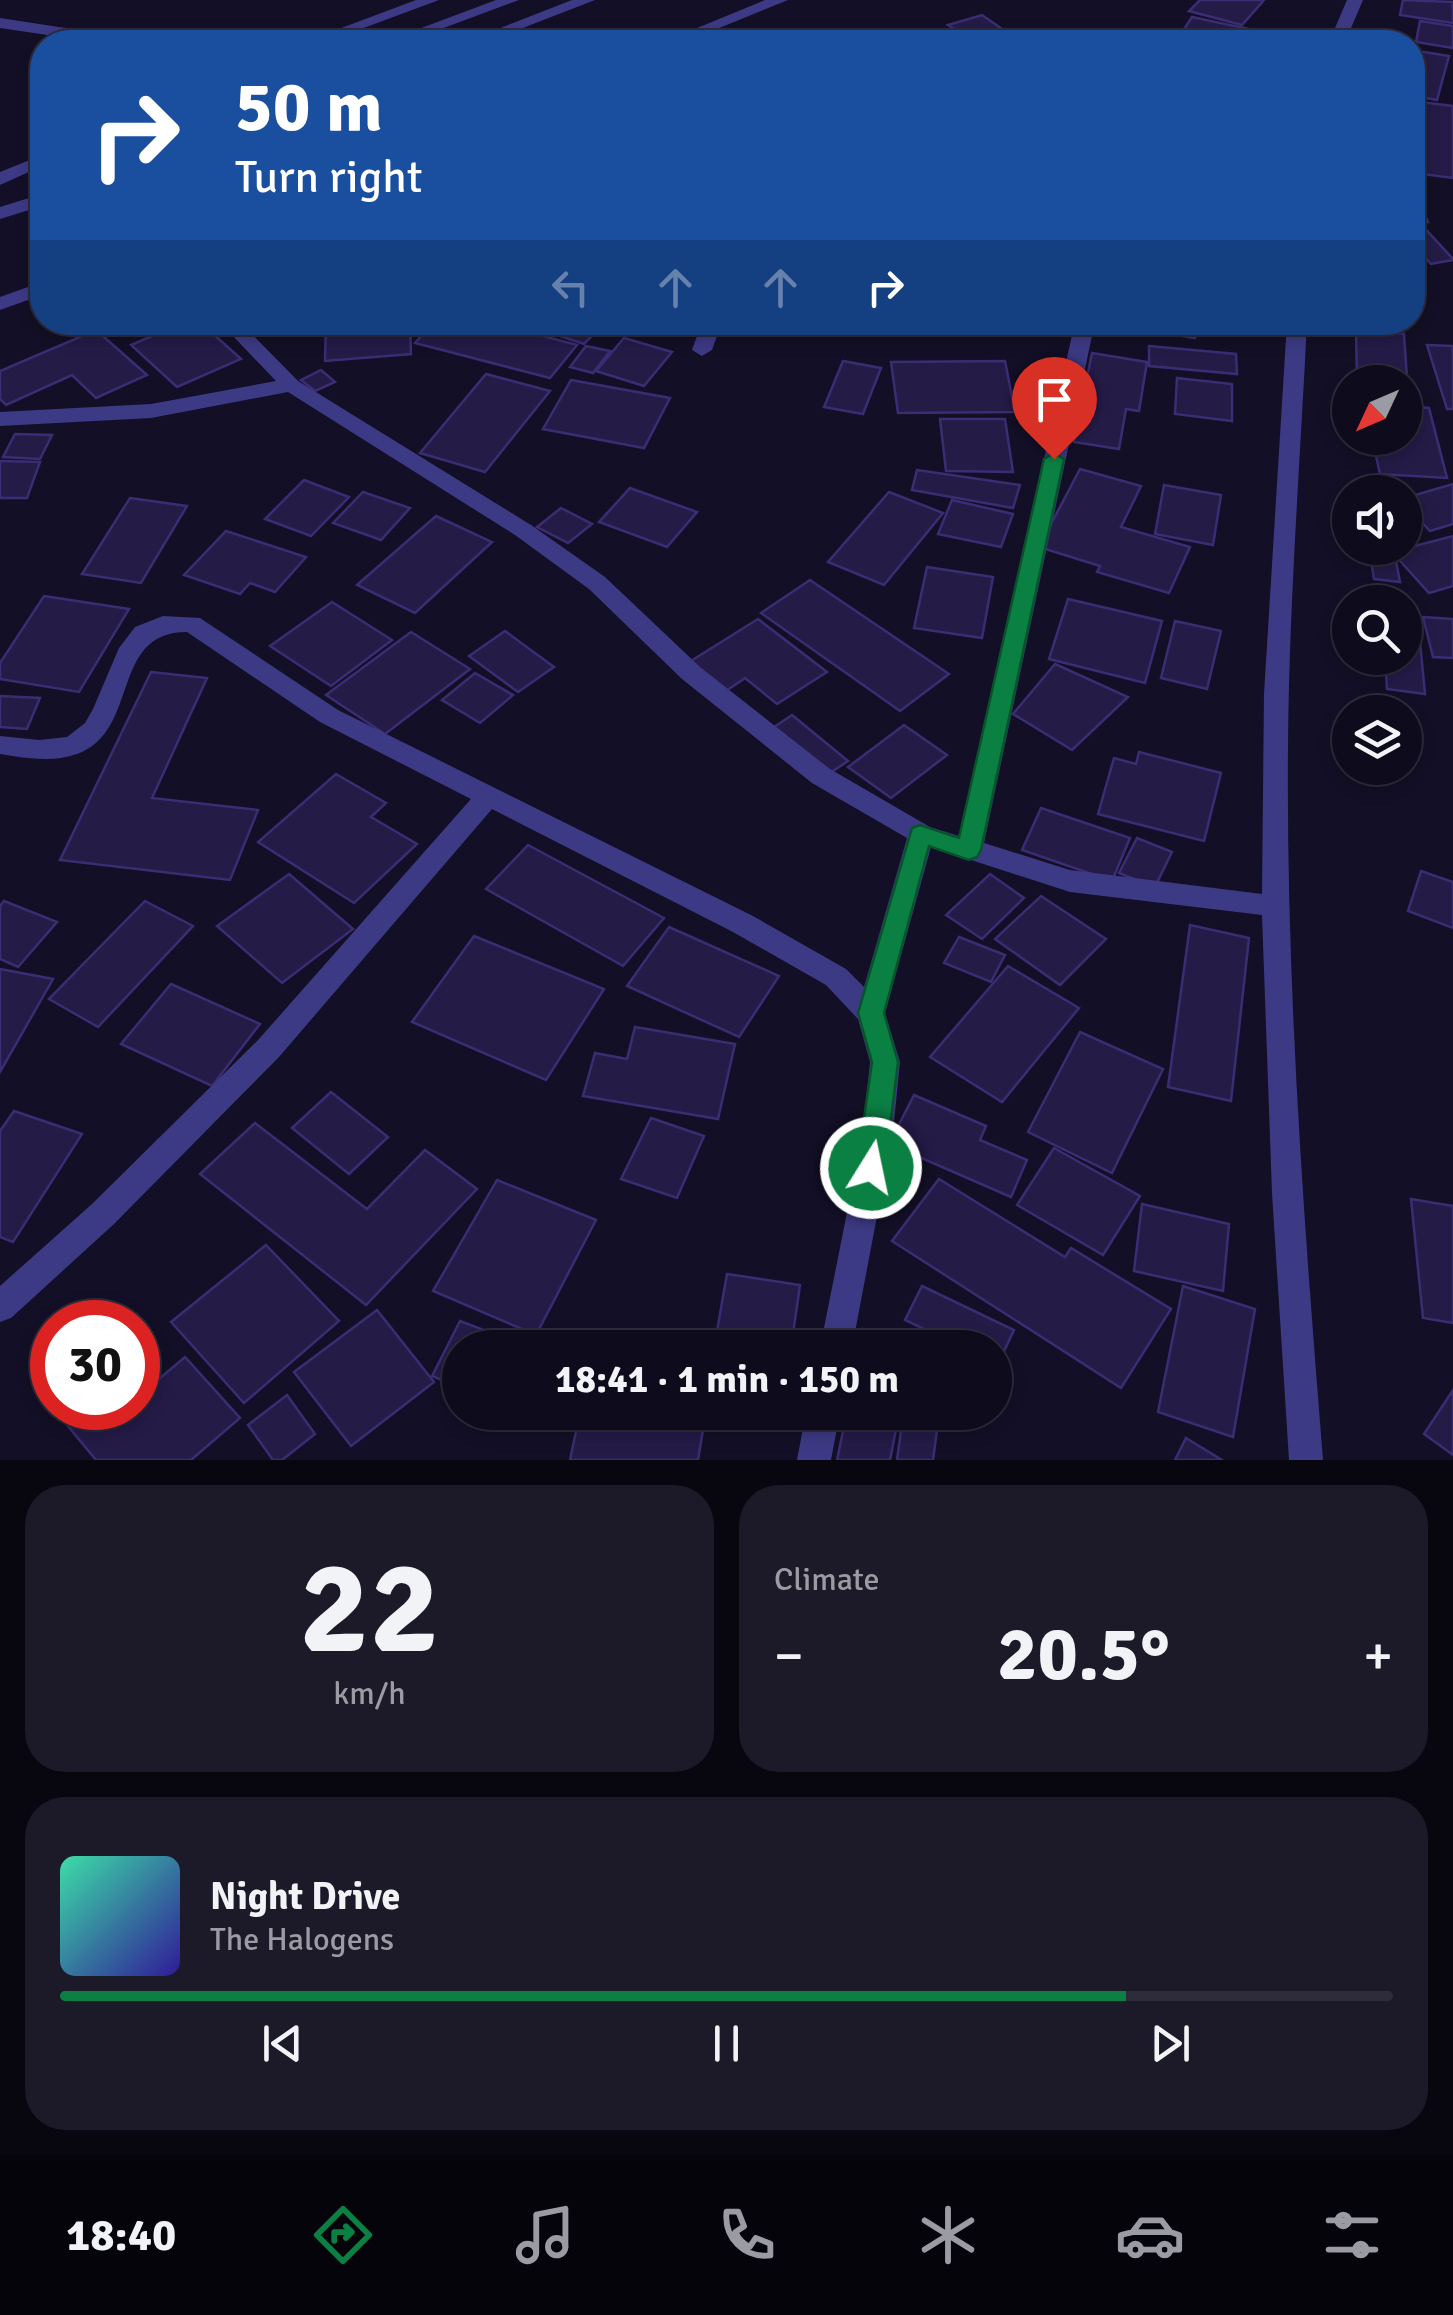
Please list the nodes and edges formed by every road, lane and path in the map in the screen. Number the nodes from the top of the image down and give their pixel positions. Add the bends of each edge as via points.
1 (431, 0) edge
2 (512, 0) edge
3 (588, 0) edge
4 (780, 0) edge
5 (1354, 0) edge
6 (0, 24) edge
7 (41, 30) edge
8 (346, 30) edge
9 (426, 30) edge
10 (506, 30) edge
11 (702, 30) edge
12 (1341, 30) edge
13 (30, 169) edge
14 (0, 180) edge
15 (30, 204) edge
16 (0, 213) edge
17 (30, 293) edge
18 (0, 304) edge
19 (241, 335) edge
20 (707, 335) edge
21 (1082, 335) edge
22 (1296, 335) edge
23 (702, 350) dead end
24 (291, 384) junction
25 (0, 419) edge
26 (0, 744) edge
27 (488, 796) junction
28 (920, 834) junction
29 (969, 850) junction
30 (1276, 906) junction
31 (871, 1013) junction
32 (0, 1307) edge
33 (840, 1330) edge
34 (820, 1430) edge
35 (814, 1460) edge
36 (1306, 1460) edge

1 - 8 street
2 - 9 street
3 - 10 street
4 - 11 street
5 - 12 street
6 - 7 street
13 - 14 street
15 - 16 street
17 - 18 street
19 - 24 street
20 - 23 street
21 - 29 street
22 - 30 street via 1276,744
24 - 25 street via 152,411
24 - 28 street via 597,583 691,673 821,776
26 - 27 street via 74,746 99,725 141,633 168,620 192,624 329,716
27 - 31 street via 758,932 836,977
27 - 32 street via 269,1048
28 - 29 street
28 - 31 street
29 - 30 street via 1070,881
30 - 36 street via 1284,1160
31 - 33 street via 885,1062
34 - 35 street

